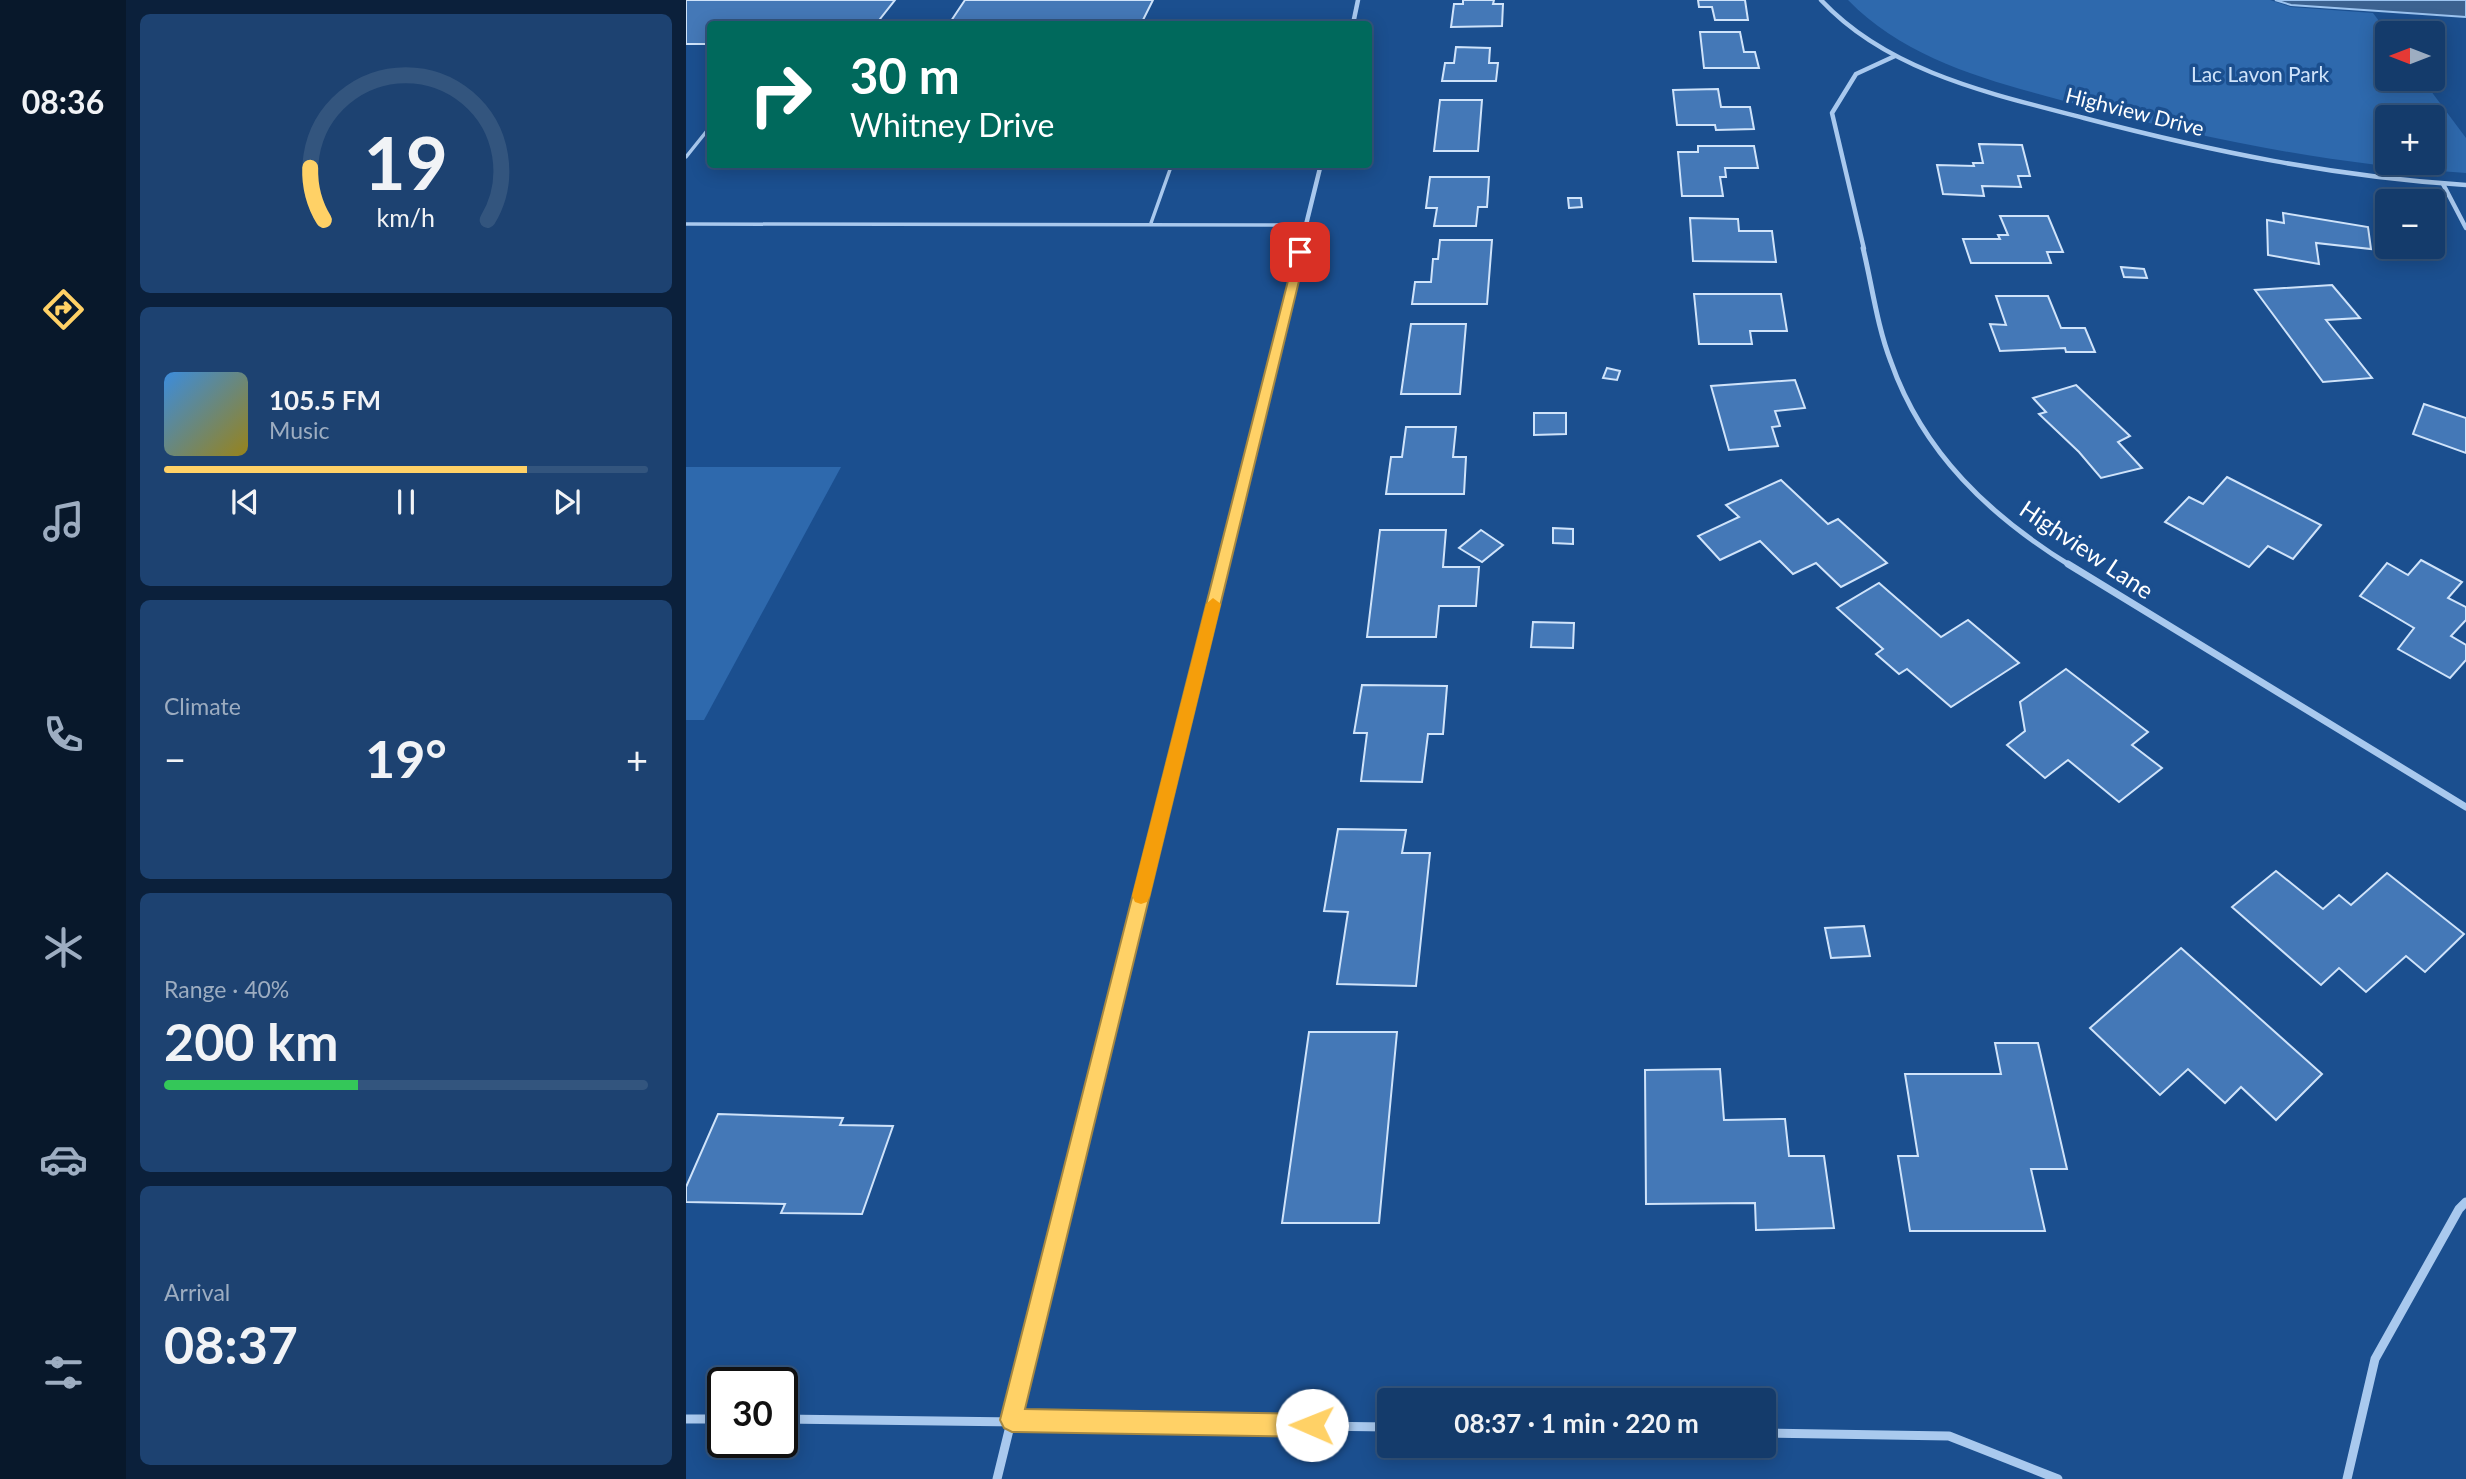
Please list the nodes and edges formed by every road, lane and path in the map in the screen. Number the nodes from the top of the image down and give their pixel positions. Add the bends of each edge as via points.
1 (1358, 0) edge
2 (1821, 0) edge
3 (1354, 21) edge
4 (1895, 56) junction
5 (707, 131) edge
6 (686, 157) edge
7 (1171, 168) edge
8 (1320, 168) edge
9 (2443, 184) junction
10 (2466, 185) edge
11 (1151, 223) junction
12 (686, 224) edge
13 (1307, 225) junction
14 (2466, 228) edge
15 (2466, 807) edge
16 (2466, 1202) edge
17 (686, 1419) edge
18 (707, 1419) edge
19 (798, 1419) edge
20 (1012, 1420) junction
21 (1377, 1427) edge
22 (1776, 1433) edge
23 (997, 1479) edge
24 (2058, 1479) edge
25 (2347, 1479) edge

1 - 3 street
2 - 4 street, Highview Drive via 1833,17
4 - 9 street, Highview Drive via 1983,92 2167,141 2303,168
4 - 15 street, Highview Lane via 1856,74 1832,113 1890,361 1917,424 1970,490 2044,549
5 - 6 lane
7 - 11 lane
8 - 13 street
9 - 10 street, Highview Drive
9 - 14 street
11 - 12 lane
11 - 13 lane
13 - 20 street
16 - 25 street via 2375,1359
17 - 18 street
19 - 20 street
20 - 21 street
20 - 23 street
22 - 24 street via 1949,1436

